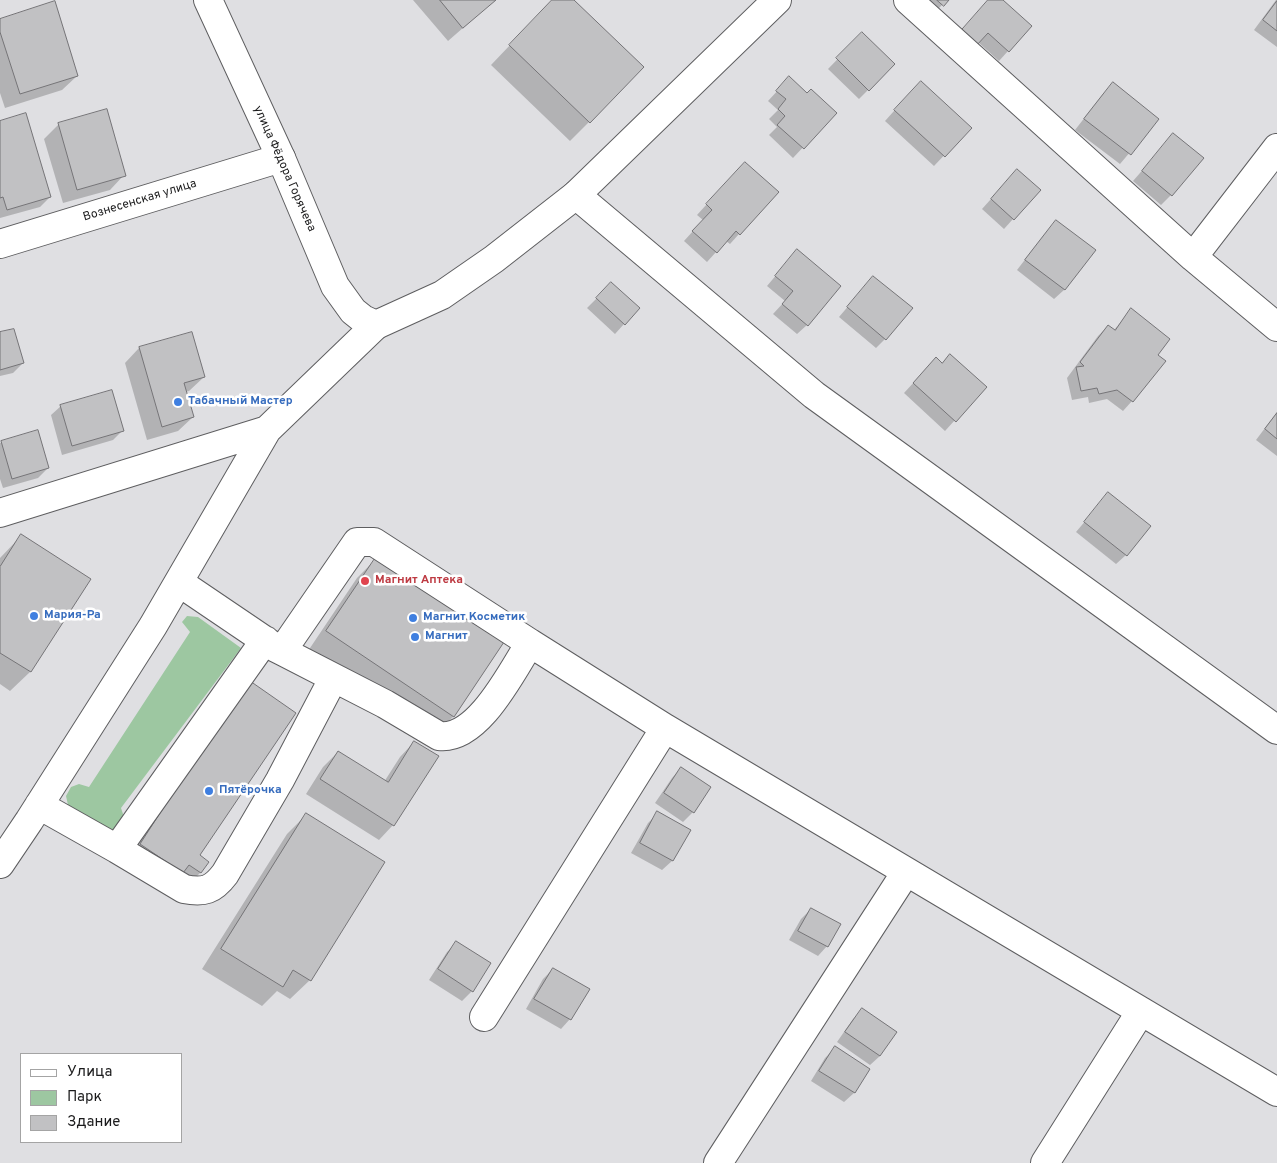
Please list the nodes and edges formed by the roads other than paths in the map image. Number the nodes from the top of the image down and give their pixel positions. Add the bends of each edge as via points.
1 (208, 0) edge
2 (777, 0) edge
3 (908, 0) edge
4 (1277, 148) edge
5 (281, 158) junction
6 (576, 196) junction
7 (0, 244) edge
8 (1193, 258) junction
9 (376, 325) junction
10 (1277, 327) edge
11 (267, 430) junction
12 (0, 512) edge
13 (180, 583) junction
14 (530, 643) junction
15 (274, 646) junction
16 (333, 679) junction
17 (664, 728) junction
18 (1277, 730) edge
19 (39, 805) junction
20 (117, 849) junction
21 (0, 864) edge
22 (906, 872) junction
23 (1141, 1011) junction
24 (484, 1017) dead end
25 (1277, 1092) edge
26 (718, 1163) edge
27 (1045, 1163) edge

1 - 5 street, улица Фёдора Горячева
2 - 6 street
3 - 8 street
4 - 8 street
5 - 7 street, Вознесенская улица
5 - 9 street, улица Фёдора Горячева via 335,286 353,311
6 - 9 street via 442,295
6 - 18 street via 814,395
8 - 10 street
9 - 11 street
11 - 12 street
11 - 13 street
13 - 15 street
13 - 19 street
14 - 15 street via 374,542 358,542
14 - 16 street via 496,697 470,726 446,736 433,733 386,704
14 - 17 street
15 - 16 street
15 - 20 street
16 - 20 street via 280,780 218,884 207,890 184,889
17 - 22 street
17 - 24 street
19 - 20 street
19 - 21 street
22 - 23 street
22 - 26 street
23 - 25 street
23 - 27 street

